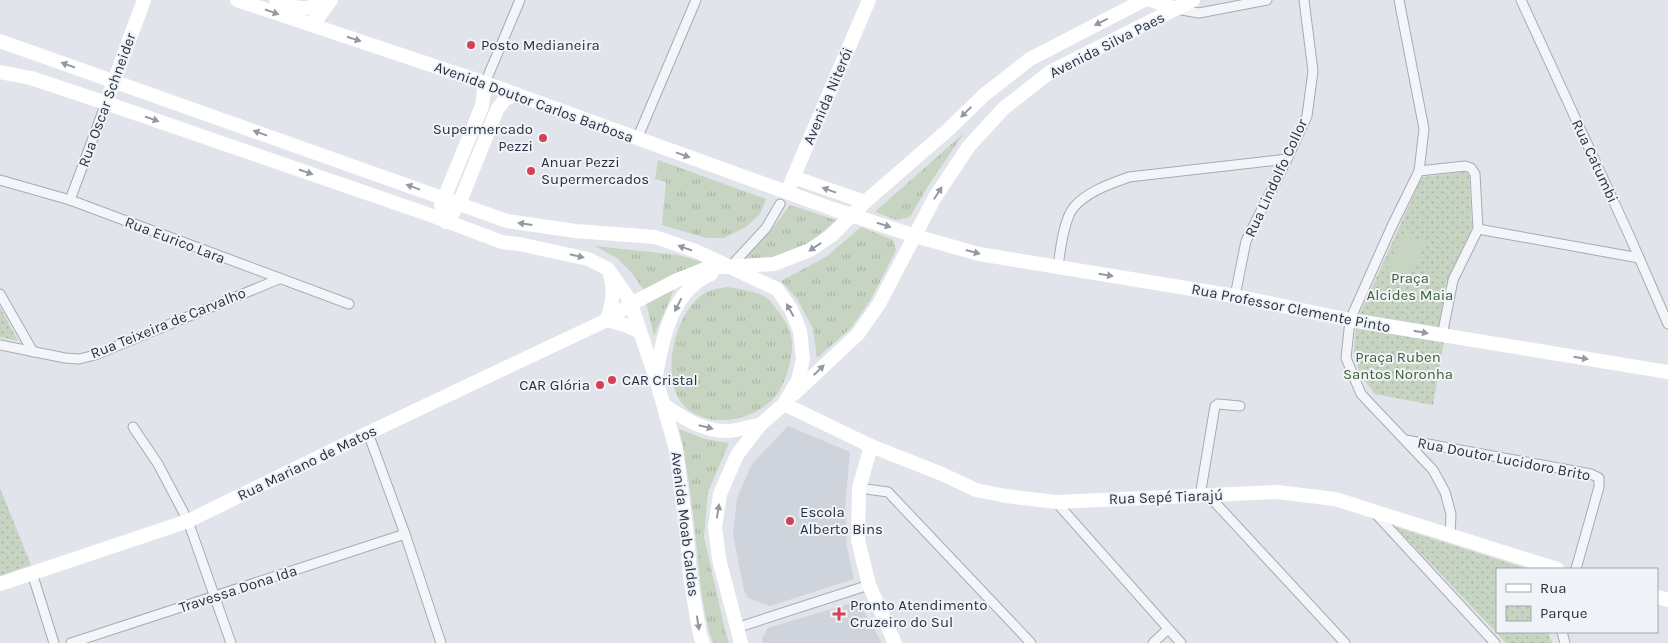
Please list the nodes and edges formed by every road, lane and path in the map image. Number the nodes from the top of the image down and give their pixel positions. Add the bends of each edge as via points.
1 (144, 0) edge
2 (237, 0) edge
3 (276, 0) edge
4 (321, 0) edge
5 (331, 0) edge
6 (520, 0) edge
7 (696, 0) edge
8 (869, 0) edge
9 (1144, 0) edge
10 (1150, 0) edge
11 (1193, 0) edge
12 (1266, 0) edge
13 (1304, 0) edge
14 (1399, 0) edge
15 (1521, 0) edge
16 (1176, 9) junction
17 (308, 24) junction
18 (1, 41) edge
19 (0, 72) edge
20 (114, 81) junction
21 (485, 83) junction
22 (516, 94) junction
23 (106, 103) junction
24 (637, 139) junction
25 (1287, 159) junction
26 (1419, 172) junction
27 (793, 177) junction
28 (0, 180) edge
29 (783, 198) junction
30 (70, 200) junction
31 (452, 201) junction
32 (865, 202) junction
33 (852, 215) junction
34 (440, 219) junction
35 (1478, 229) junction
36 (915, 236) junction
37 (1639, 258) junction
38 (730, 267) junction
39 (1058, 267) junction
40 (608, 269) junction
41 (279, 279) junction
42 (0, 294) edge
43 (1235, 296) junction
44 (349, 304) dead end
45 (631, 304) junction
46 (607, 320) junction
47 (1350, 320) junction
48 (1668, 324) edge
49 (640, 332) junction
50 (1442, 336) junction
51 (0, 345) edge
52 (33, 352) junction
53 (1668, 372) edge
54 (656, 379) junction
55 (784, 404) junction
56 (664, 405) junction
57 (1240, 406) dead end
58 (760, 425) junction
59 (134, 427) dead end
60 (368, 433) junction
61 (1406, 440) junction
62 (871, 446) junction
63 (859, 488) junction
64 (1204, 496) junction
65 (1056, 502) junction
66 (1374, 512) junction
67 (188, 521) junction
68 (405, 534) junction
69 (1450, 536) junction
70 (1541, 567) edge
71 (1576, 568) edge
72 (32, 573) junction
73 (0, 584) edge
74 (869, 585) junction
75 (216, 597) junction
76 (736, 628) junction
77 (1168, 629) junction
78 (54, 643) edge
79 (71, 643) edge
80 (231, 643) edge
81 (442, 643) edge
82 (702, 643) edge
83 (742, 643) edge
84 (895, 643) edge
85 (1031, 643) edge
86 (1153, 643) edge
87 (1181, 643) edge
88 (1345, 643) edge
89 (1495, 643) edge

1 - 20 main road, Rua Oscar Schneider
2 -> 17 main road, Avenida Doutor Carlos Barbosa
3 - 4 main road via 300,9 314,7
5 - 17 main road via 318,18
6 - 21 street
7 - 24 street
8 - 27 main road, Avenida Niterói
9 -> 32 main road, Avenida Silva Paes via 1030,59 984,95
10 - 16 main road
11 - 16 main road, Avenida Silva Paes
12 - 16 street via 1199,13
13 - 25 street, Rua Lindolfo Collor via 1313,71 1307,116
14 - 26 street via 1424,129
15 - 37 street, Rua Catumbi
36 -> 16 main road, Avenida Silva Paes via 934,197 969,146 1004,108 1050,72
17 -> 21 main road, Avenida Doutor Carlos Barbosa
20 -> 18 main road
19 - 23 main road via 31,78
20 - 23 main road, Rua Oscar Schneider
31 -> 20 main road
21 - 22 main road, Avenida Doutor Carlos Barbosa
21 - 31 main road via 482,106
22 - 24 main road, Avenida Doutor Carlos Barbosa
22 - 31 main road via 504,100 497,110
23 - 30 street, Rua Oscar Schneider
23 -> 34 main road
24 -> 29 main road, Avenida Doutor Carlos Barbosa
25 - 39 street via 1129,177 1109,184 1090,193 1073,208 1062,235
25 - 43 street, Rua Lindolfo Collor via 1246,241
26 - 35 street via 1471,168
26 - 47 street
27 - 29 main road, Avenida Niterói
32 -> 27 main road
28 - 30 street, Rua Eurico Lara
29 - 33 main road, Avenida Doutor Carlos Barbosa
29 - 38 street, Avenida Niterói via 766,228
30 - 41 street, Rua Eurico Lara
31 - 34 main road
38 -> 31 main road via 655,237 575,231 507,221
32 - 33 main road, Avenida Silva Paes
33 -> 36 main road, Avenida Doutor Carlos Barbosa
33 -> 38 main road, Avenida Silva Paes via 810,250 774,264
34 -> 40 main road via 502,242 588,259
35 - 37 street
35 - 50 street via 1453,280
36 -> 39 main road, Rua Professor Clemente Pinto via 979,254
55 -> 36 main road, Avenida Silva Paes via 858,334 879,304
37 - 48 street, Rua Catumbi
38 - 45 main road, Rua Mariano de Matos via 708,268
38 -> 54 main road, Avenida Moab Caldas via 700,279 681,298 666,330
55 -> 38 main road, Avenida Moab Caldas via 798,380 803,359 800,332 791,309 777,289
39 -> 43 main road, Rua Professor Clemente Pinto
40 - 45 main road, Avenida Moab Caldas
40 - 46 main road via 614,288
41 - 44 street, Rua Eurico Lara
41 - 52 street, Rua Teixeira de Carvalho via 80,359
42 - 52 street
43 - 47 main road, Rua Professor Clemente Pinto
45 - 46 main road, Rua Mariano de Matos
45 - 49 main road, Avenida Moab Caldas
46 - 49 main road
46 - 60 main road, Rua Mariano de Matos
47 -> 50 main road, Rua Professor Clemente Pinto
47 - 61 street via 1346,358 1361,394
49 - 54 main road, Avenida Moab Caldas
50 -> 53 main road, Rua Professor Clemente Pinto
51 - 52 street, Rua Teixeira de Carvalho
54 - 56 main road, Avenida Moab Caldas
55 - 58 main road, Avenida Moab Caldas
55 - 62 main road, Rua Sepé Tiarajú
56 -> 58 main road via 685,420 706,428 729,431
56 -> 82 main road, Avenida Moab Caldas via 677,454 690,577
57 - 64 street via 1215,406
76 -> 58 main road, Avenida Moab Caldas via 719,559 715,527 720,494 737,455
59 - 67 street
60 - 67 main road, Rua Mariano de Matos
60 - 68 street
61 - 69 street via 1433,470 1445,492 1451,514
61 - 71 street, Rua Doutor Lucidoro Brito via 1592,474 1599,478
62 - 63 main road
62 - 65 main road, Rua Sepé Tiarajú via 976,490
63 - 74 main road via 858,540
63 - 85 street via 888,492
64 - 65 main road, Rua Sepé Tiarajú
64 - 66 main road, Rua Sepé Tiarajú via 1277,492 1335,498
64 - 88 street
65 - 77 street
66 - 69 main road, Rua Sepé Tiarajú
66 - 89 street
67 - 72 main road, Rua Mariano de Matos
67 - 75 street
68 - 75 street, Travessa Dona Ida
68 - 81 street
69 - 70 main road, Rua Sepé Tiarajú
72 - 73 main road, Rua Mariano de Matos
72 - 78 street
74 - 76 street
74 - 84 main road
75 - 79 street, Travessa Dona Ida
75 - 80 street
76 - 83 main road, Avenida Moab Caldas
77 - 86 street
77 - 87 street

